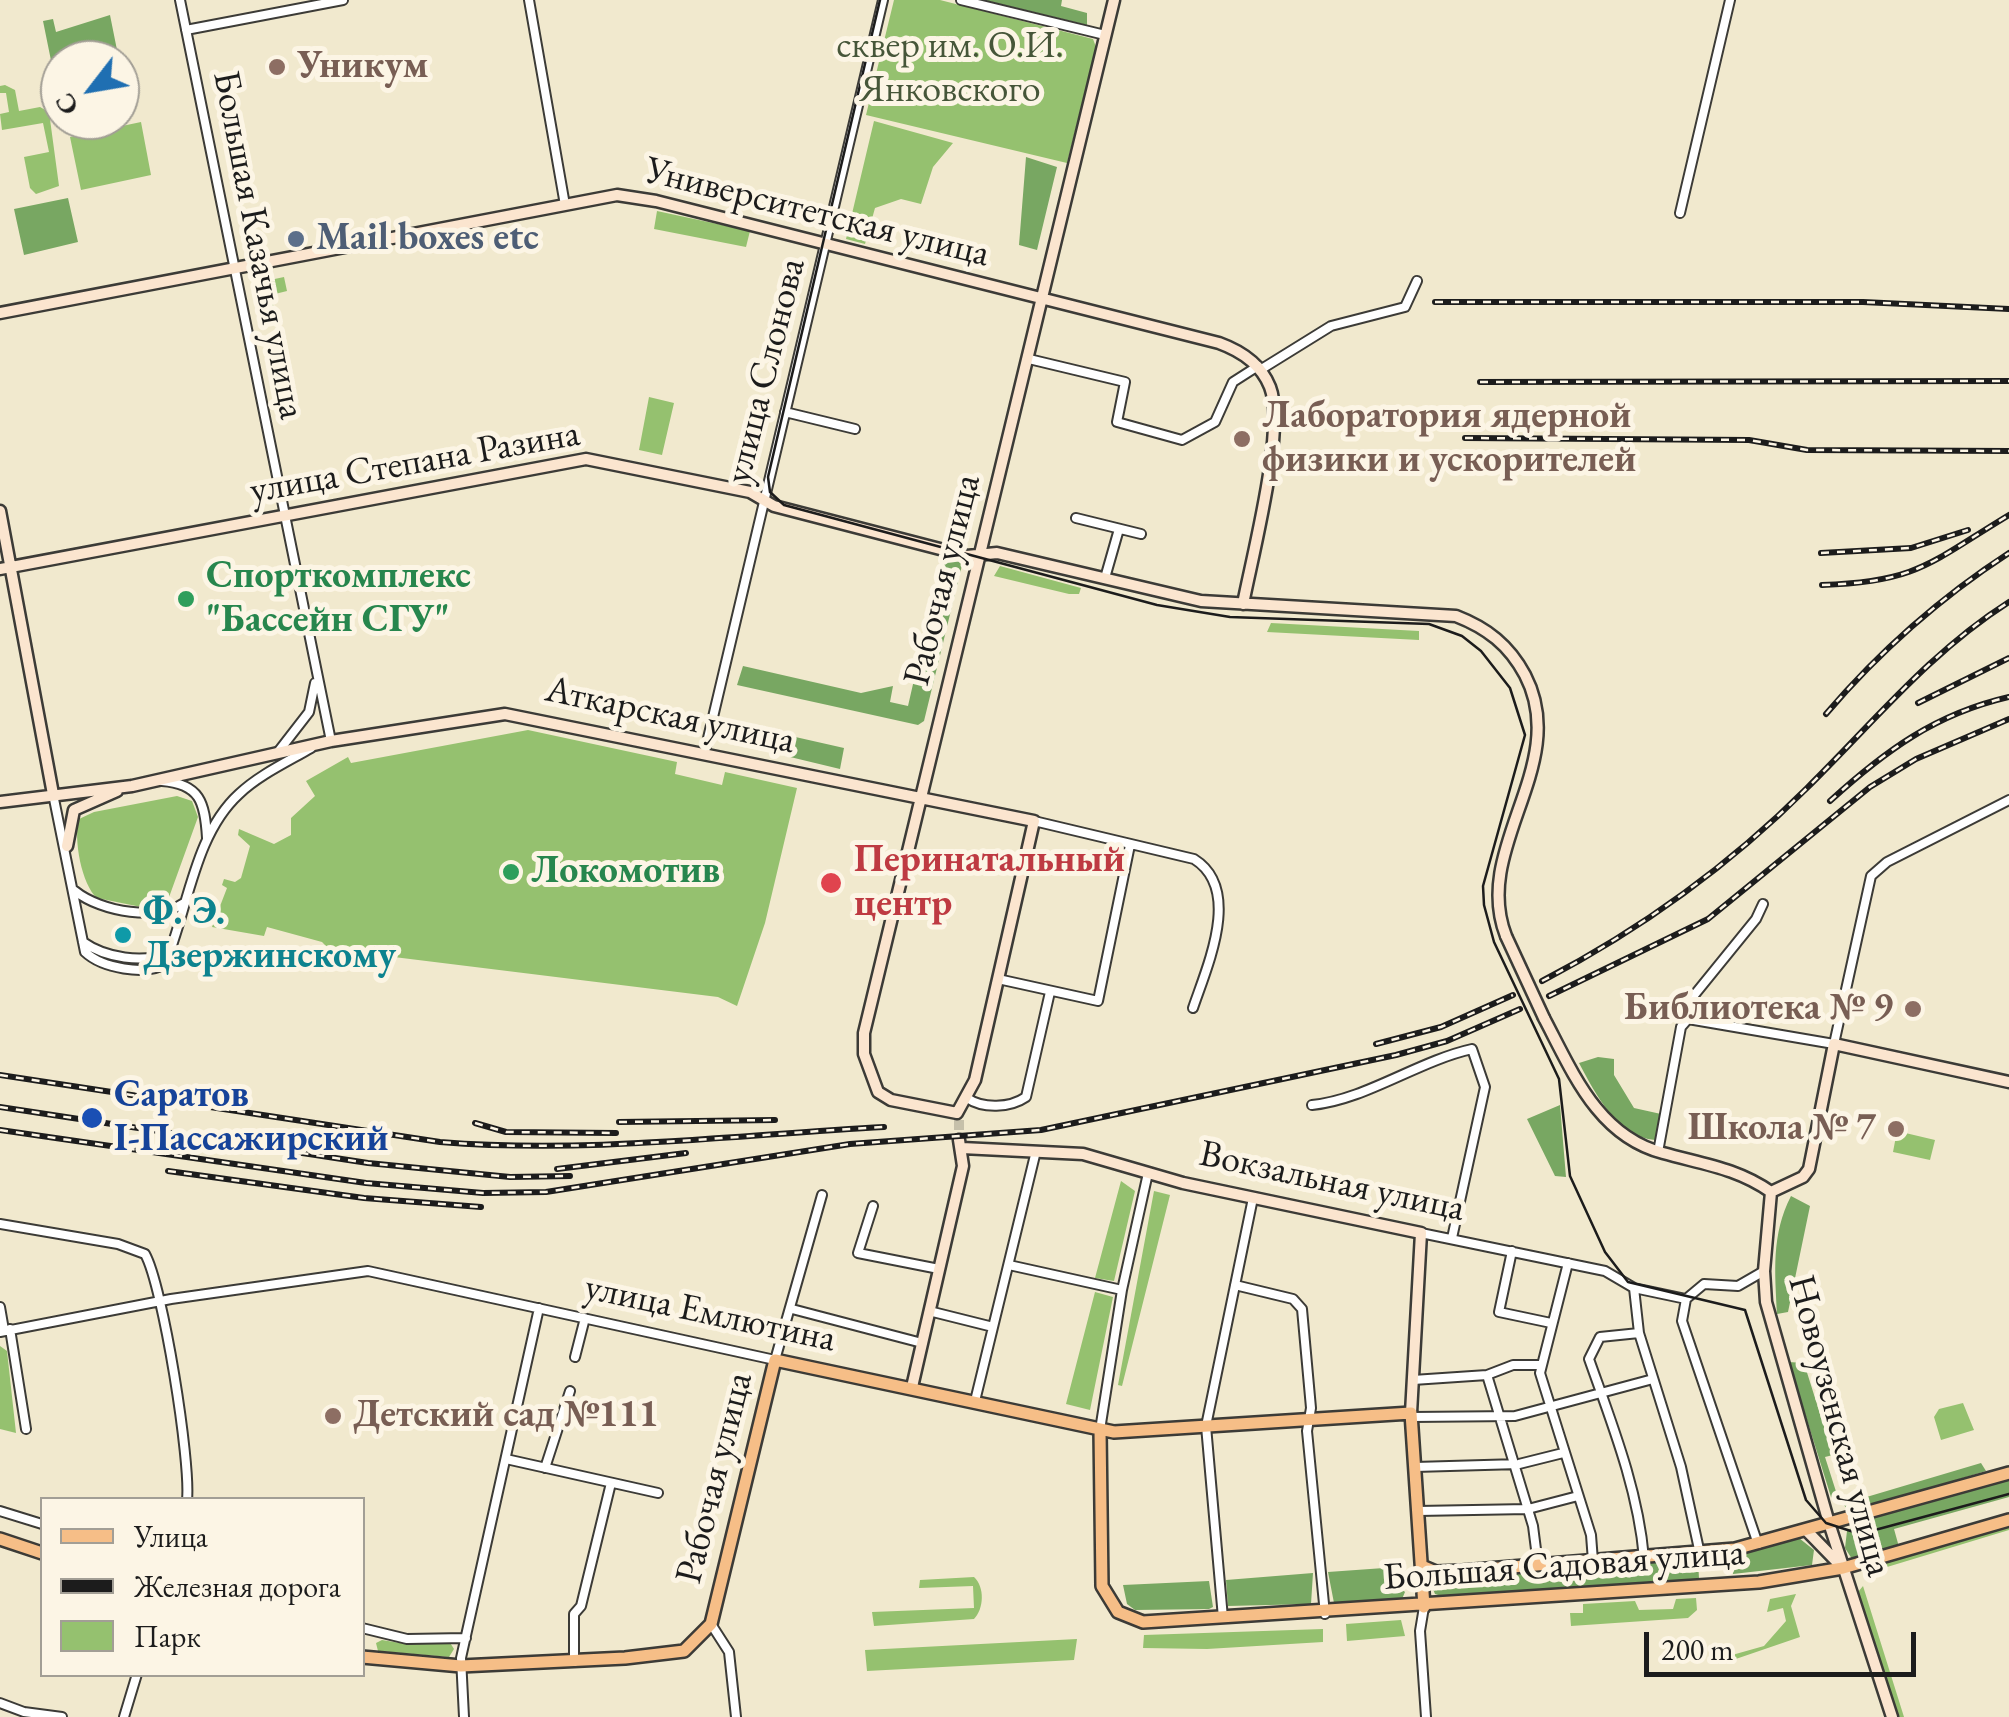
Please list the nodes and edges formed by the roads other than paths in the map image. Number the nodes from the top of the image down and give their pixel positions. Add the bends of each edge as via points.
1 (180, 0) edge
2 (343, 0) edge
3 (529, 0) edge
4 (883, 0) edge
5 (961, 0) edge
6 (1114, 0) edge
7 (1730, 0) edge
8 (186, 30) junction
9 (1105, 35) junction
10 (566, 205) junction
11 (1680, 213) dead end
12 (826, 243) junction
13 (237, 269) junction
14 (1417, 281) dead end
15 (1044, 301) junction
16 (0, 313) edge
17 (1029, 359) junction
18 (1259, 368) junction
19 (785, 412) junction
20 (854, 429) dead end
21 (764, 497) junction
22 (0, 511) edge
23 (283, 516) junction
24 (1076, 518) dead end
25 (1119, 528) junction
26 (1142, 534) dead end
27 (980, 556) junction
28 (5, 568) edge
29 (1105, 578) junction
30 (1243, 604) junction
31 (316, 678) junction
32 (332, 742) junction
33 (315, 745) junction
34 (278, 753) junction
35 (704, 755) junction
36 (158, 781) junction
37 (132, 786) junction
38 (53, 794) junction
39 (921, 798) junction
40 (2009, 800) edge
41 (0, 802) edge
42 (1034, 822) junction
43 (207, 841) junction
44 (1130, 845) junction
45 (66, 846) junction
46 (75, 891) junction
47 (187, 901) junction
48 (1763, 904) dead end
49 (998, 980) junction
50 (1050, 992) junction
51 (1194, 1008) dead end
52 (1688, 1019) junction
53 (1834, 1044) junction
54 (2009, 1082) edge
55 (967, 1098) junction
56 (1312, 1105) dead end
57 (1036, 1151) junction
58 (1658, 1152) junction
59 (1148, 1173) junction
60 (1771, 1192) junction
61 (822, 1195) dead end
62 (1254, 1198) junction
63 (872, 1206) dead end
64 (0, 1224) edge
65 (1421, 1233) junction
66 (1452, 1238) junction
67 (1512, 1251) junction
68 (1568, 1262) junction
69 (1008, 1265) junction
70 (939, 1268) junction
71 (1764, 1271) junction
72 (1236, 1285) junction
73 (1634, 1288) junction
74 (1122, 1290) junction
75 (1686, 1299) junction
76 (159, 1301) junction
77 (0, 1307) edge
78 (539, 1308) junction
79 (792, 1309) junction
80 (929, 1312) junction
81 (585, 1318) junction
82 (1551, 1323) junction
83 (993, 1327) junction
84 (5, 1330) edge
85 (1639, 1333) junction
86 (922, 1343) junction
87 (575, 1357) dead end
88 (774, 1360) junction
89 (1541, 1366) junction
90 (1487, 1375) junction
91 (1653, 1379) junction
92 (1413, 1380) junction
93 (912, 1386) junction
94 (570, 1391) dead end
95 (1601, 1392) junction
96 (975, 1401) junction
97 (1550, 1408) junction
98 (1411, 1415) junction
99 (1500, 1417) junction
100 (1309, 1419) junction
101 (1206, 1426) junction
102 (26, 1429) dead end
103 (1100, 1430) junction
104 (1564, 1452) junction
105 (506, 1460) junction
106 (1513, 1464) junction
107 (1415, 1467) junction
108 (545, 1468) junction
109 (2009, 1473) edge
110 (611, 1483) junction
111 (658, 1493) dead end
112 (1578, 1496) junction
113 (188, 1497) edge
114 (1528, 1509) junction
115 (0, 1510) edge
116 (1418, 1511) junction
117 (2009, 1520) edge
118 (40, 1523) edge
119 (1828, 1523) junction
120 (1806, 1530) junction
121 (0, 1539) edge
122 (1758, 1544) junction
123 (40, 1551) edge
124 (1700, 1554) junction
125 (1644, 1558) junction
126 (1594, 1561) junction
127 (1422, 1566) junction
128 (1538, 1566) junction
129 (1843, 1568) junction
130 (1424, 1607) junction
131 (1325, 1614) junction
132 (1223, 1620) junction
133 (711, 1624) junction
134 (365, 1629) edge
135 (466, 1638) junction
136 (365, 1657) edge
137 (574, 1662) junction
138 (461, 1666) junction
139 (136, 1677) edge
140 (0, 1703) edge
141 (62, 1717) edge
142 (124, 1717) edge
143 (464, 1717) edge
144 (736, 1717) edge
145 (1426, 1717) edge
146 (1892, 1717) edge

1 - 8 street, Большая Казачья улица
2 - 8 street
3 - 10 street
4 - 12 street, улица Слонова
5 - 9 street
6 - 9 main road, Рабочая улица
7 - 11 street
8 - 13 street, Большая Казачья улица
9 - 15 main road, Рабочая улица
10 - 12 main road, Университетская улица via 626,194
10 - 13 main road, Университетская улица
12 - 15 main road, Университетская улица
12 - 19 street, улица Слонова
13 - 16 main road, Университетская улица
13 - 23 street, Большая Казачья улица
14 - 18 street via 1406,308 1331,326
15 - 17 main road, Рабочая улица
15 - 18 main road, Университетская улица via 1219,343
17 - 18 street via 1125,382 1117,422 1182,440 1215,422 1233,382
17 - 27 main road, Рабочая улица
18 - 30 main road via 1273,396 1272,440
19 - 20 street
19 - 21 street, улица Слонова
21 - 23 main road, улица Степана Разина via 586,459
21 - 27 main road, улица Степана Разина via 774,506
21 - 35 street, улица Слонова
22 - 28 main road
23 - 28 main road, улица Степана Разина
23 - 31 street, Большая Казачья улица
24 - 25 street
25 - 26 street
25 - 29 street
27 - 29 main road, улица Степана Разина
27 - 39 main road, Рабочая улица
28 - 38 main road
29 - 30 main road, улица Степана Разина
30 - 58 main road, улица Степана Разина, bridge via 1432,612 1482,626 1511,653 1538,710 1538,753 1496,890 1506,936 1544,1018 1605,1121
31 - 32 street, Большая Казачья улица
31 - 34 street via 309,712
32 - 33 main road, Аткарская улица
32 - 35 main road, Аткарская улица via 506,714
33 - 34 main road, Аткарская улица
33 - 43 street via 235,796
34 - 36 main road, Аткарская улица
35 - 39 main road, Аткарская улица
36 - 37 main road, Аткарская улица
36 - 43 street via 196,790
37 - 38 main road, Аткарская улица
37 - 45 main road, Аткарская улица via 74,810
38 - 41 main road, Аткарская улица
38 - 45 street
39 - 42 main road, Аткарская улица
39 - 55 main road, Рабочая улица via 863,1049 882,1096 958,1116
40 - 53 street via 1932,836 1871,876
42 - 44 street, Аткарская улица
42 - 49 main road
43 - 47 street
44 - 50 street via 1098,1000
44 - 51 street, Аткарская улица via 1194,858 1209,868 1221,902
45 - 46 street
46 - 47 street via 127,910 174,911
46 - 47 street via 82,942 94,960 149,970 166,964
48 - 52 street via 1687,1004
49 - 50 street
49 - 55 main road
50 - 55 street via 1026,1097 1010,1105
52 - 53 street
52 - 58 street via 1681,1027
53 - 54 main road
53 - 60 main road via 1809,1169
56 - 66 street via 1334,1103 1472,1049 1486,1086
57 - 59 main road, Вокзальная улица via 1082,1154
57 - 69 street
57 - 70 main road, Вокзальная улица via 961,1144 963,1166
58 - 60 main road via 1729,1168
59 - 62 main road, Вокзальная улица
59 - 74 street
60 - 71 main road, Новоузенская улица
61 - 79 street, Рабочая улица
62 - 65 main road, Вокзальная улица
62 - 72 street
63 - 70 street via 858,1254
64 - 76 street via 136,1249 150,1264
65 - 66 street, Вокзальная улица
65 - 92 main road
66 - 67 street, Вокзальная улица
67 - 68 street, Вокзальная улица
67 - 82 street via 1499,1312
68 - 73 street, Вокзальная улица
68 - 82 street
69 - 74 street
69 - 83 street
70 - 80 main road
71 - 75 street via 1738,1286 1704,1284
71 - 119 main road, Новоузенская улица via 1772,1326
72 - 100 street via 1298,1303
72 - 101 street
73 - 75 street, Вокзальная улица
73 - 85 street
74 - 103 street
75 - 122 street via 1682,1321
76 - 78 street, улица Емлютина via 368,1271
76 - 84 street, улица Емлютина
76 - 113 street
77 - 84 street
78 - 81 street, улица Емлютина
78 - 105 street
79 - 86 street
79 - 88 street, Рабочая улица
80 - 83 street
80 - 86 main road
81 - 87 street
81 - 88 street, улица Емлютина
82 - 89 street
83 - 96 street
84 - 102 street
85 - 91 street
85 - 95 street via 1600,1338 1589,1359
86 - 93 main road
88 - 93 main road, улица Емлютина
88 - 133 main road, Рабочая улица
89 - 90 street via 1512,1365
89 - 97 street
90 - 92 street
90 - 99 street
91 - 95 street, улица Емлютина
91 - 124 street
92 - 98 main road
93 - 96 main road, улица Емлютина
94 - 108 street
95 - 97 street, улица Емлютина
95 - 125 street via 1643,1527
96 - 103 main road, улица Емлютина
97 - 99 street, улица Емлютина
97 - 104 street
98 - 99 street, улица Емлютина
98 - 100 main road, улица Емлютина
98 - 107 main road
99 - 106 street
100 - 101 main road, улица Емлютина
100 - 131 street
101 - 103 main road, улица Емлютина
101 - 132 street
103 - 132 main road, Большая Садовая улица via 1102,1586 1118,1612 1142,1622
104 - 106 street
104 - 112 street
105 - 108 street
105 - 135 street
106 - 107 street
106 - 114 street
107 - 116 main road
108 - 110 street
109 - 119 main road, Большая Садовая улица
110 - 111 street
110 - 137 street via 574,1614
112 - 114 street
112 - 126 street
114 - 116 street
114 - 128 street
115 - 118 street
116 - 127 main road
117 - 129 main road, Большая Садовая улица
119 - 120 main road, Большая Садовая улица
119 - 129 main road, Новоузенская улица
120 - 122 main road, Большая Садовая улица
120 - 129 main road
121 - 123 main road
122 - 124 main road, Большая Садовая улица
124 - 125 main road, Большая Садовая улица
125 - 126 main road, Большая Садовая улица
126 - 128 main road, Большая Садовая улица
127 - 128 main road, Большая Садовая улица via 1436,1572
127 - 130 main road
129 - 130 main road, Большая Садовая улица via 1714,1587
129 - 146 main road, Новоузенская улица
130 - 131 main road, Большая Садовая улица
130 - 145 street
131 - 132 main road, Большая Садовая улица
133 - 137 main road via 684,1651
133 - 144 street, Рабочая улица via 730,1652
134 - 135 street via 407,1639
135 - 138 street
136 - 138 main road
137 - 138 main road
138 - 143 street
139 - 142 street
140 - 141 street

